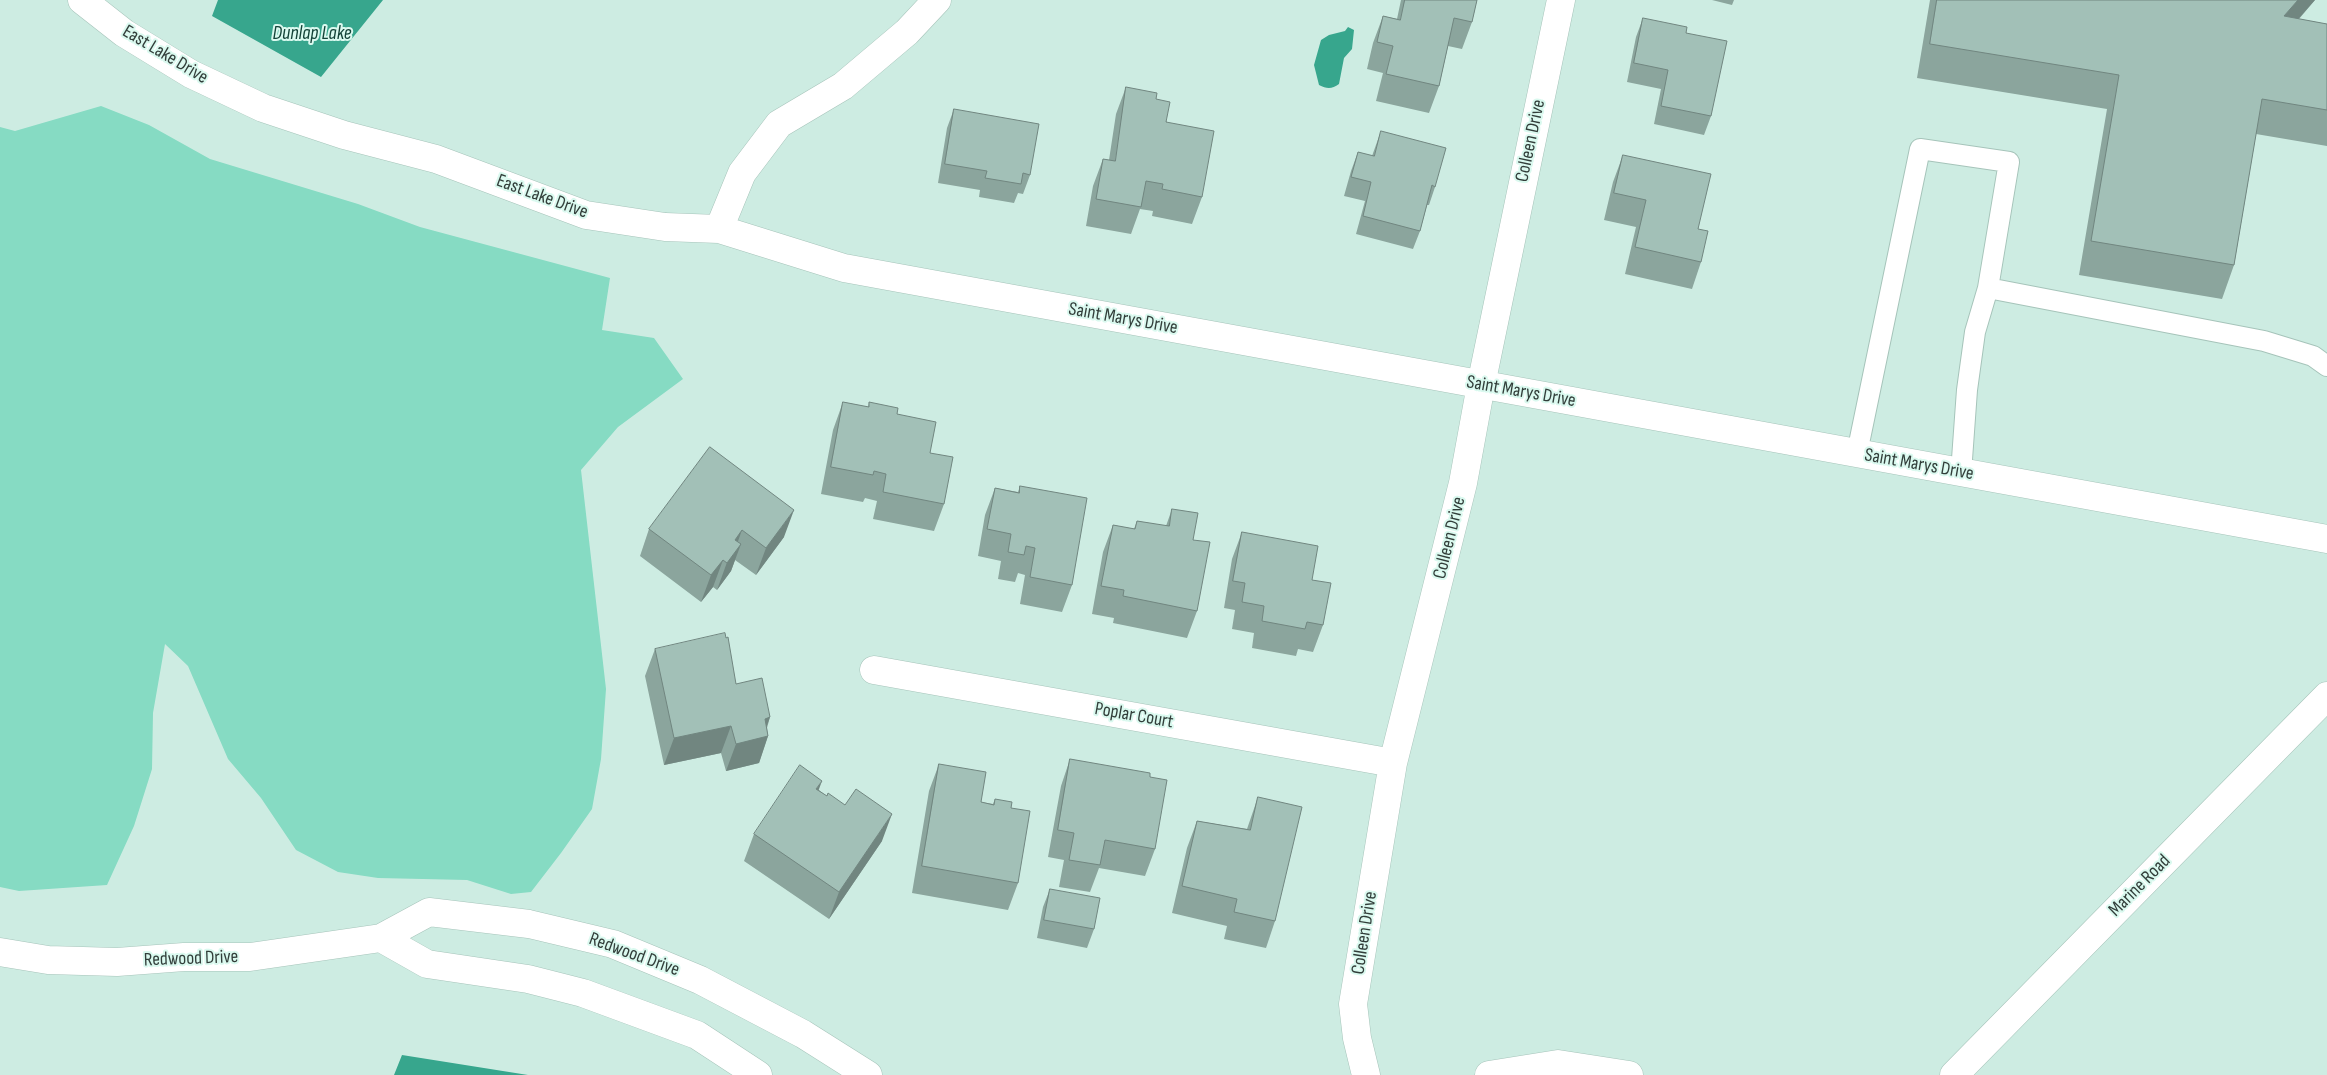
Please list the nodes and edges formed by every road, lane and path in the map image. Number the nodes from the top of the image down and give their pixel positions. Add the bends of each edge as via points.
1 (82, 0) edge
2 (937, 0) edge
3 (1561, 0) edge
4 (719, 229) junction
5 (1988, 288) junction
6 (2327, 366) edge
7 (1481, 385) junction
8 (1857, 453) junction
9 (1961, 473) junction
10 (2326, 534) edge
11 (874, 670) dead end
12 (2327, 696) edge
13 (1393, 763) junction
14 (382, 938) junction
15 (0, 952) edge
16 (758, 1075) edge
17 (868, 1075) edge
18 (1366, 1075) edge
19 (1489, 1075) edge
20 (1629, 1075) edge
21 (1954, 1075) edge

1 - 4 street, East Lake Drive via 124,32 191,74 263,108 344,135 436,158 586,215 665,227
2 - 4 street via 907,32 843,86 779,124 742,173
3 - 7 street, Colleen Drive
4 - 7 street, Saint Marys Drive via 844,268
5 - 6 lane via 2264,341 2313,356
5 - 8 lane via 2009,162 1920,149
5 - 9 lane via 1975,332
7 - 8 street, Saint Marys Drive
7 - 13 street, Colleen Drive via 1463,483
8 - 9 street, Saint Marys Drive
9 - 10 street, Saint Marys Drive
11 - 13 street, Poplar Court
12 - 21 street, Marine Road
13 - 18 street, Colleen Drive via 1353,1004
14 - 15 street, Redwood Drive via 250,957 117,962 48,960
14 - 16 street via 427,964 528,979 583,993 697,1035
14 - 17 street, Redwood Drive via 429,912 529,924 613,944 700,980 803,1034
19 - 20 street via 1558,1064

